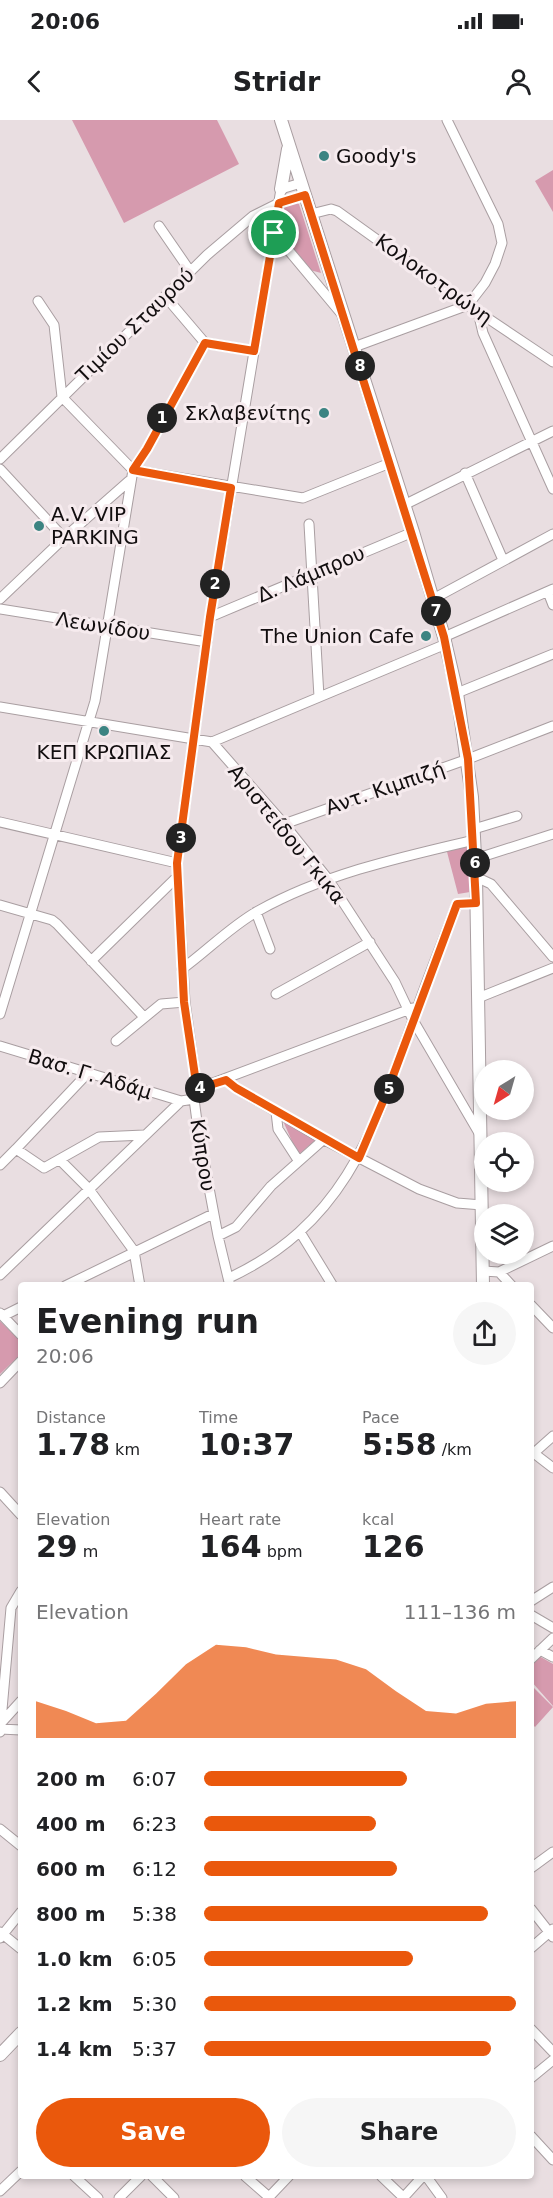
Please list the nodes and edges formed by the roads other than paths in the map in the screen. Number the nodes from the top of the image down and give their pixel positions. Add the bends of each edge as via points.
1 (280, 120) edge
2 (291, 120) edge
3 (447, 120) edge
4 (288, 142) junction
5 (281, 189) junction
6 (303, 189) junction
7 (279, 203) junction
8 (311, 214) junction
9 (159, 226) dead end
10 (274, 233) junction
11 (190, 271) junction
12 (165, 296) junction
13 (38, 301) dead end
14 (468, 306) junction
15 (478, 312) junction
16 (344, 317) junction
17 (205, 343) junction
18 (354, 347) junction
19 (254, 351) junction
20 (553, 362) edge
21 (62, 397) junction
22 (553, 431) edge
23 (532, 442) junction
24 (0, 459) edge
25 (390, 463) junction
26 (0, 469) edge
27 (133, 470) junction
28 (465, 473) junction
29 (129, 481) junction
30 (231, 488) junction
31 (553, 489) edge
32 (404, 505) junction
33 (309, 524) dead end
34 (413, 532) junction
35 (553, 534) edge
36 (64, 538) junction
37 (503, 560) junction
38 (312, 572) junction
39 (550, 590) edge
40 (0, 598) edge
41 (433, 598) junction
42 (553, 605) edge
43 (0, 609) edge
44 (210, 617) junction
45 (108, 626) junction
46 (445, 641) junction
47 (207, 642) junction
48 (553, 654) edge
49 (457, 693) junction
50 (319, 697) junction
51 (0, 707) edge
52 (90, 722) junction
53 (553, 726) edge
54 (194, 739) junction
55 (212, 742) junction
56 (468, 759) junction
57 (517, 816) dead end
58 (0, 822) edge
59 (284, 824) junction
60 (474, 834) junction
61 (553, 834) edge
62 (54, 835) junction
63 (475, 859) junction
64 (177, 863) junction
65 (177, 877) junction
66 (476, 877) junction
67 (328, 879) junction
68 (476, 903) junction
69 (0, 905) edge
70 (256, 912) junction
71 (31, 913) junction
72 (370, 942) junction
73 (270, 949) dead end
74 (553, 957) edge
75 (91, 961) junction
76 (553, 968) edge
77 (182, 969) junction
78 (276, 994) dead end
79 (478, 998) junction
80 (184, 1002) junction
81 (413, 1008) junction
82 (0, 1014) edge
83 (144, 1017) junction
84 (413, 1020) junction
85 (116, 1041) dead end
86 (0, 1046) edge
87 (87, 1074) junction
88 (226, 1080) junction
89 (195, 1094) junction
90 (181, 1101) junction
91 (276, 1112) junction
92 (479, 1132) edge
93 (481, 1132) edge
94 (144, 1135) junction
95 (323, 1140) junction
96 (16, 1149) junction
97 (359, 1158) junction
98 (60, 1160) junction
99 (298, 1160) junction
100 (0, 1165) edge
101 (88, 1188) junction
102 (474, 1204) edge
103 (213, 1214) junction
104 (300, 1232) junction
105 (218, 1236) junction
106 (553, 1246) edge
107 (134, 1251) junction
108 (483, 1264) edge
109 (483, 1271) junction
110 (499, 1272) junction
111 (0, 1275) edge
112 (73, 1282) edge
113 (139, 1282) edge
114 (229, 1282) edge
115 (331, 1282) edge
116 (483, 1282) edge
117 (508, 1282) edge
118 (18, 1308) edge
119 (534, 1308) edge
120 (1, 1314) edge
121 (553, 1328) edge
122 (18, 1332) edge
123 (18, 1364) edge
124 (0, 1383) edge
125 (553, 1436) edge
126 (534, 1450) edge
127 (534, 1452) edge
128 (553, 1468) edge
129 (0, 1492) edge
130 (18, 1512) edge
131 (553, 1587) edge
132 (18, 1595) edge
133 (534, 1598) edge
134 (0, 1606) edge
135 (534, 1617) edge
136 (6, 1618) edge
137 (553, 1628) edge
138 (553, 1638) edge
139 (540, 1650) junction
140 (534, 1656) edge
141 (553, 1657) edge
142 (3, 1665) edge
143 (18, 1705) edge
144 (0, 1728) edge
145 (18, 1730) edge
146 (0, 1829) edge
147 (18, 1844) edge
148 (553, 1852) edge
149 (534, 1866) edge
150 (534, 1913) edge
151 (18, 1915) edge
152 (552, 1932) edge
153 (1, 1935) edge
154 (534, 1946) edge
155 (18, 1947) edge
156 (534, 2032) edge
157 (18, 2036) edge
158 (553, 2052) edge
159 (0, 2055) edge
160 (553, 2060) edge
161 (534, 2076) edge
162 (534, 2139) edge
163 (553, 2160) edge
164 (18, 2174) edge
165 (77, 2179) edge
166 (138, 2179) edge
167 (155, 2179) edge
168 (248, 2179) edge
169 (286, 2179) edge
170 (384, 2179) edge
171 (421, 2179) edge
172 (426, 2179) edge
173 (0, 2191) edge
174 (98, 2198) edge
175 (119, 2198) edge
176 (174, 2198) edge
177 (269, 2198) edge
178 (404, 2198) edge
179 (442, 2198) edge

1 - 4 main road
2 - 4 main road
3 - 14 street via 498,224 502,243 485,283
4 - 5 main road
4 - 6 main road
5 - 6 street
5 - 7 street, Κύπρου
6 - 7 street, Τιμίου Σταυρού
6 - 8 main road
7 - 10 street, Κύπρου
7 - 11 street, Τιμίου Σταυρού via 253,216
8 - 14 street, Κολοκοτρώνη via 337,211
8 - 16 main road
9 - 11 street
10 - 16 street
10 - 19 street, Κύπρου
11 - 12 street, Τιμίου Σταυρού
12 - 17 street
12 - 21 street, Τιμίου Σταυρού
13 - 21 street via 54,325
14 - 15 street, Κολοκοτρώνη
14 - 18 street
15 - 20 street, Κολοκοτρώνη
15 - 23 street via 483,333
16 - 18 main road
17 - 19 street
17 - 27 street
18 - 25 main road
19 - 30 street, Κύπρου
21 - 24 street, Τιμίου Σταυρού
21 - 27 street
22 - 23 street
23 - 28 street
23 - 31 street
25 - 30 street via 303,498
25 - 32 main road
26 - 36 street
27 - 29 street
27 - 30 street
28 - 32 street
28 - 37 street
29 - 36 street
29 - 45 street
30 - 44 street, Κύπρου
32 - 34 main road
33 - 38 street
34 - 38 street, Δ. Λάμπρου
34 - 41 main road
35 - 37 street
36 - 40 street
37 - 41 street
38 - 44 street, Δ. Λάμπρου
38 - 50 street
39 - 42 street
39 - 46 street
41 - 46 main road
43 - 45 street, Λεωνίδου
44 - 47 street, Κύπρου
45 - 47 street, Λεωνίδου
45 - 52 street
46 - 49 main road
46 - 50 street
47 - 54 street, Κύπρου
48 - 49 street
49 - 56 main road
50 - 55 street
51 - 52 street
52 - 54 street
52 - 62 street
53 - 56 street, Αντ. Κιμπιζή
54 - 55 street
54 - 64 street, Κύπρου
55 - 59 street, Αριστείδου Γκικα
56 - 59 street, Αντ. Κιμπιζή
56 - 60 main road
57 - 60 street
58 - 62 street
59 - 67 street, Αριστείδου Γκικα
60 - 63 main road
60 - 67 street
61 - 63 street
62 - 64 street
62 - 71 street
63 - 66 main road
64 - 65 street, Κύπρου
65 - 75 street
65 - 77 street, Κύπρου
66 - 68 main road
66 - 74 street via 491,884
67 - 70 street
67 - 72 street, Αριστείδου Γκικα
68 - 79 main road
68 - 81 street via 457,904
69 - 71 street
70 - 73 street
70 - 77 street
71 - 75 street via 57,924
71 - 82 street
72 - 78 street
72 - 81 street, Αριστείδου Γκικα
75 - 83 street
76 - 79 street
77 - 80 street, Κύπρου
79 - 93 main road
80 - 83 street via 161,1004
80 - 89 street, Κύπρου
81 - 84 street, Αριστείδου Γκικα
81 - 88 street
83 - 85 street
84 - 92 street, Αριστείδου Γκικα
84 - 97 street
86 - 87 street, Βασ. Γ. Αδάμ
87 - 90 street, Βασ. Γ. Αδάμ
87 - 96 street
88 - 89 street
88 - 91 street
89 - 90 street
89 - 103 street, Κύπρου
90 - 94 street
91 - 95 street
91 - 99 street via 278,1129
94 - 98 street via 99,1137
94 - 101 street
95 - 97 street
95 - 99 street
96 - 98 street via 41,1167
96 - 100 street
97 - 102 street via 446,1201
97 - 104 street via 345,1181
98 - 101 street
99 - 105 street via 237,1227
101 - 107 street
101 - 111 street
103 - 105 street, Κύπρου
103 - 107 street
104 - 114 street
104 - 115 street
105 - 114 street, Κύπρου
106 - 110 street
107 - 112 street
107 - 113 street
108 - 109 main road
109 - 110 street
109 - 116 main road
110 - 117 street
118 - 120 street
119 - 121 street
120 - 122 street
123 - 124 street
125 - 126 street
127 - 128 street
129 - 130 street
131 - 133 street
132 - 136 street
134 - 136 street
135 - 137 street
136 - 142 street
138 - 139 street
139 - 140 street
139 - 141 street
142 - 144 street
143 - 144 street
144 - 145 street
146 - 147 street
148 - 149 street
150 - 152 street
151 - 153 street
152 - 154 street
153 - 155 street
156 - 158 street
157 - 159 main road
160 - 161 street
162 - 163 street
164 - 173 street
165 - 174 street
166 - 175 street
167 - 176 street
168 - 177 street
169 - 177 street
170 - 178 street
171 - 178 street
172 - 179 street

